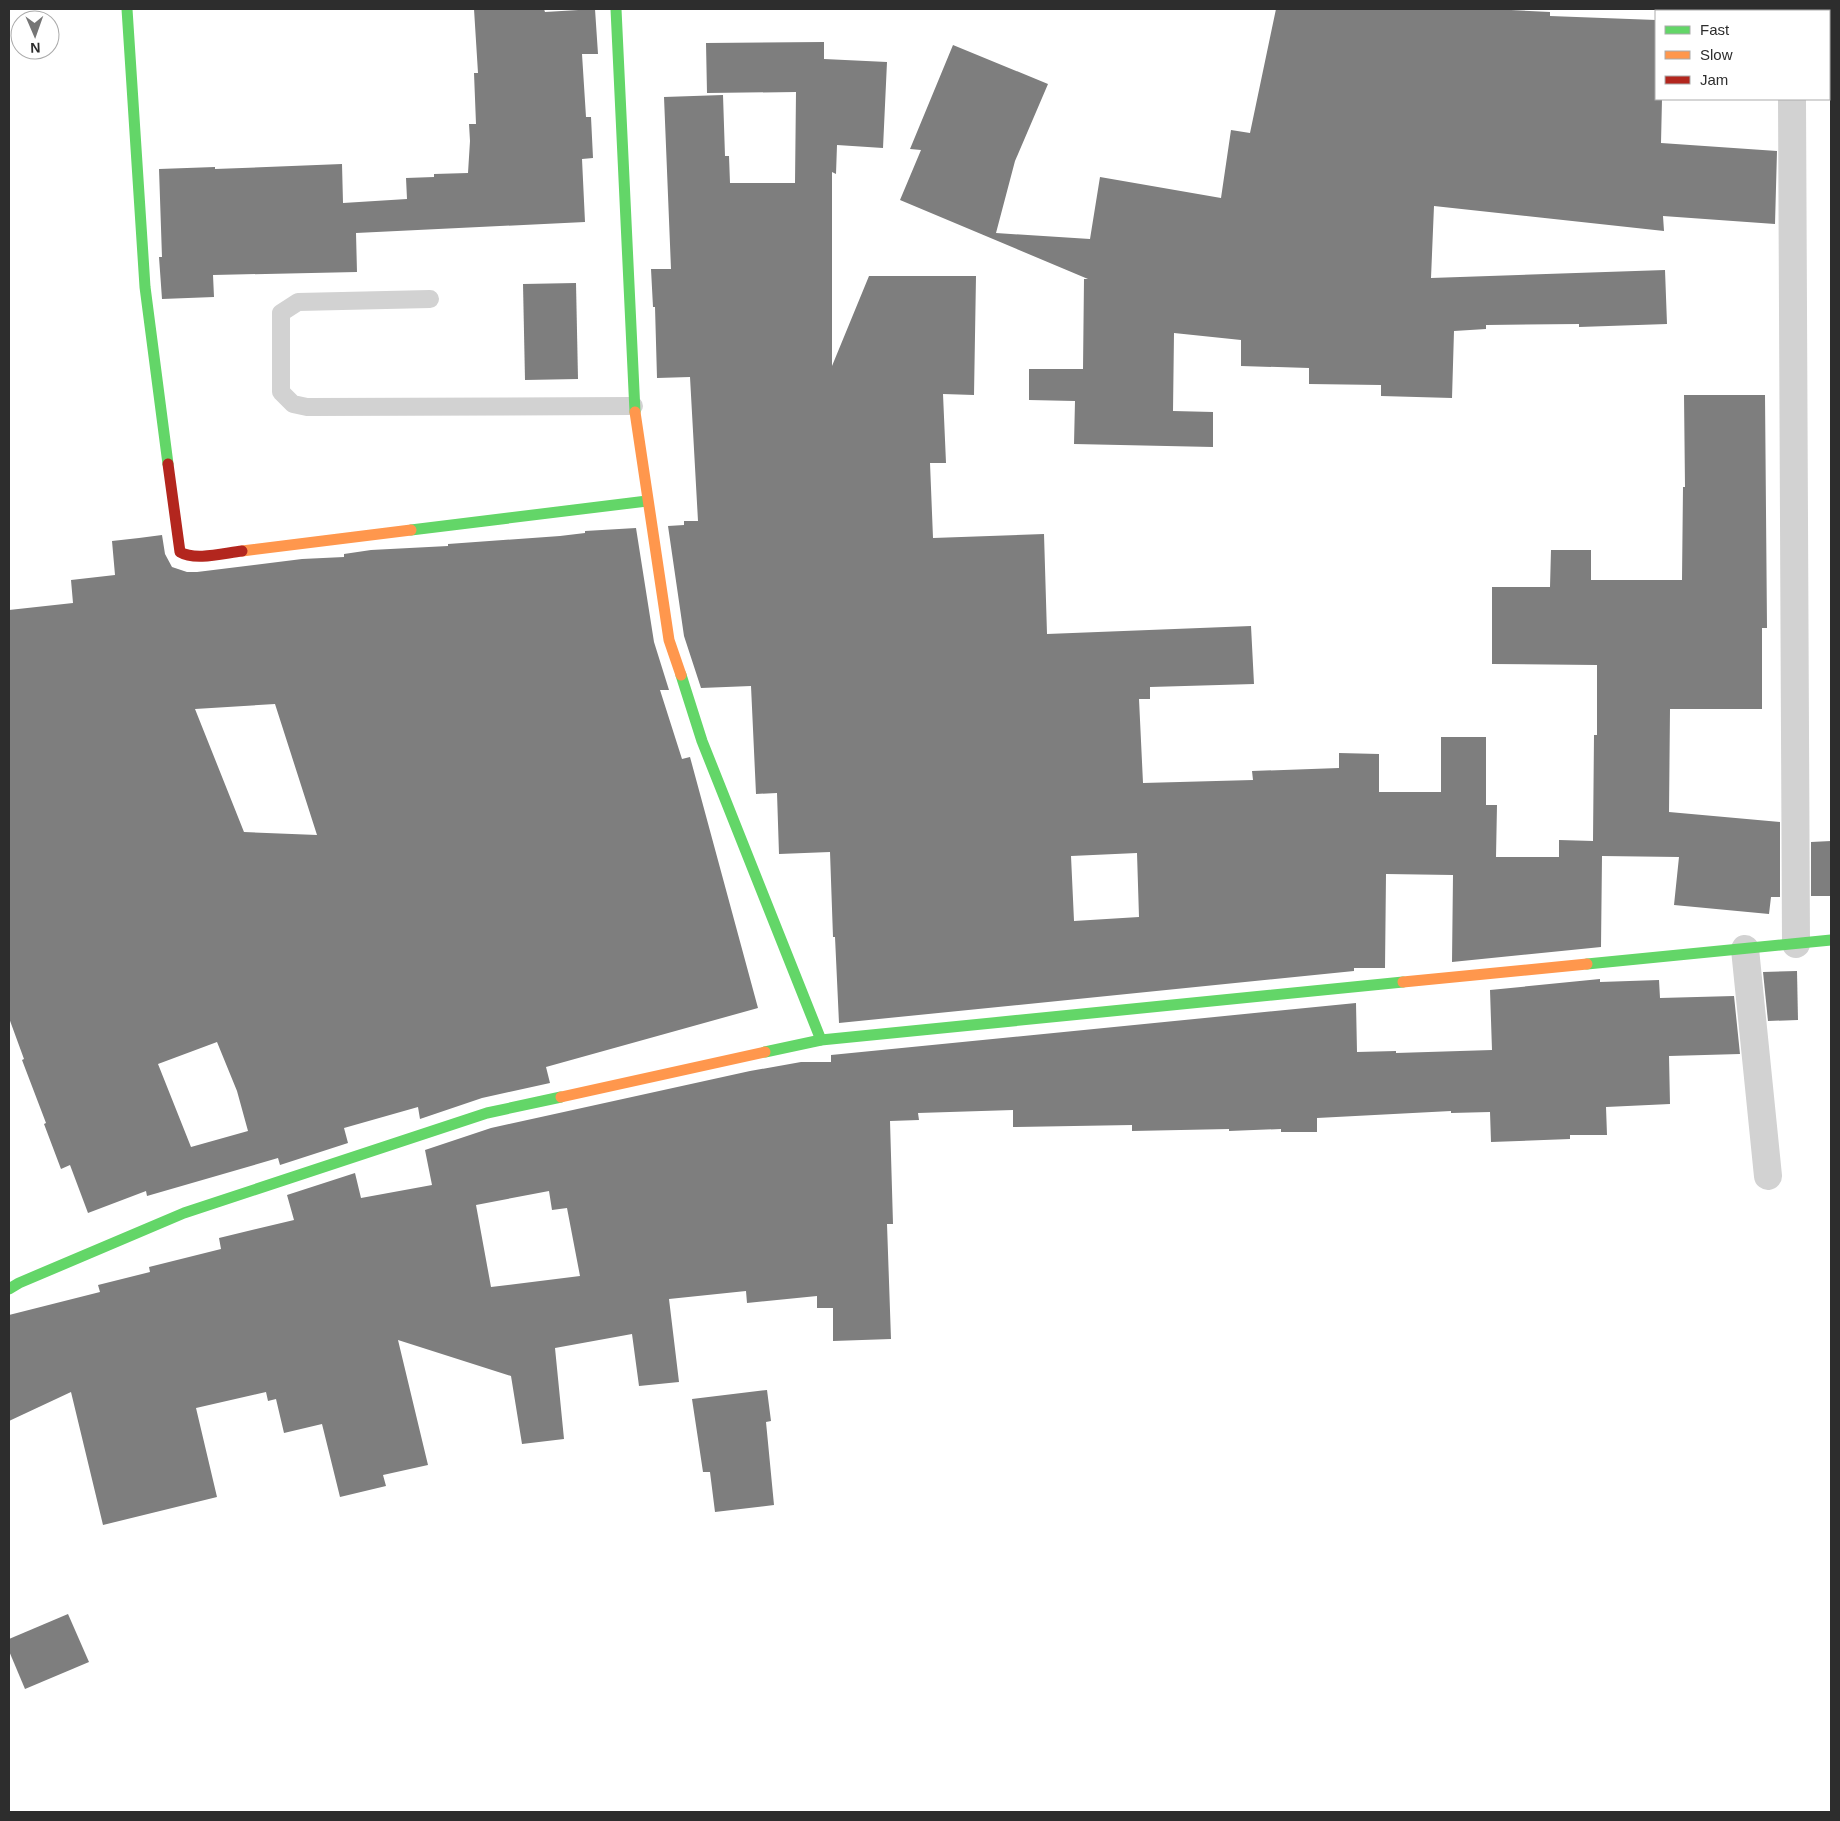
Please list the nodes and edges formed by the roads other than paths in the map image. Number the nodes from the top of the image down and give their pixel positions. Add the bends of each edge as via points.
1 (126, 9) edge
2 (616, 9) edge
3 (1792, 100) edge
4 (430, 299) dead end
5 (634, 406) junction
6 (647, 501) junction
7 (1831, 940) edge
8 (1796, 944) junction
9 (1744, 949) junction
10 (821, 1040) junction
11 (1768, 1176) dead end
12 (9, 1289) edge

1 - 6 street via 144,287 180,552 197,556
2 - 5 street
3 - 8 street
4 - 5 lane via 298,302 289,306 281,312 281,392 293,404 307,407
5 - 6 street
6 - 10 street via 669,640 705,750
7 - 8 street
8 - 9 street
9 - 10 street
9 - 11 street
10 - 12 street via 487,1113 184,1213

